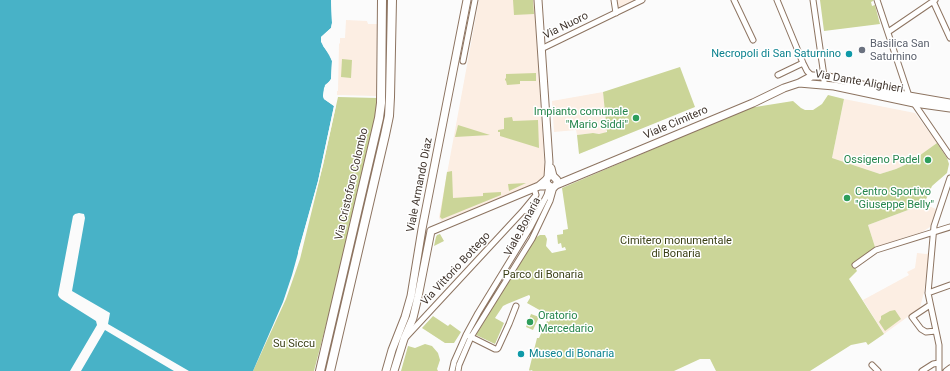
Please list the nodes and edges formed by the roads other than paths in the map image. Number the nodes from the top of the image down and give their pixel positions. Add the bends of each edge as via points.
1 (382, 0) edge
2 (392, 0) edge
3 (467, 0) edge
4 (475, 0) edge
5 (538, 0) edge
6 (614, 0) edge
7 (642, 0) edge
8 (734, 0) edge
9 (777, 0) edge
10 (813, 0) edge
11 (877, 0) edge
12 (934, 1) edge
13 (616, 13) junction
14 (888, 32) junction
15 (950, 38) edge
16 (753, 40) dead end
17 (541, 49) junction
18 (463, 61) dead end
19 (803, 63) junction
20 (778, 75) dead end
21 (812, 76) junction
22 (824, 76) junction
23 (799, 82) junction
24 (824, 84) junction
25 (909, 96) junction
26 (914, 103) junction
27 (950, 103) edge
28 (950, 108) edge
29 (950, 156) edge
30 (950, 178) edge
31 (553, 182) junction
32 (537, 187) junction
33 (522, 212) junction
34 (535, 218) junction
35 (950, 226) edge
36 (422, 229) junction
37 (431, 231) junction
38 (934, 232) junction
39 (854, 265) dead end
40 (950, 285) edge
41 (928, 293) junction
42 (930, 305) junction
43 (516, 306) dead end
44 (936, 331) junction
45 (468, 336) junction
46 (404, 339) junction
47 (939, 363) junction
48 (872, 365) dead end
49 (950, 368) edge
50 (320, 371) edge
51 (330, 371) edge
52 (386, 371) edge
53 (394, 371) edge
54 (452, 371) edge
55 (458, 371) edge
56 (878, 371) edge
57 (922, 371) edge
58 (939, 371) edge
59 (946, 371) edge

1 - 50 main road, Via Cristoforo Colombo via 379,118
2 - 51 main road, Via Cristoforo Colombo via 388,123
3 - 36 main road, Viale Armando Diaz
4 - 18 street
5 - 17 main road
6 - 13 street
7 - 13 street, Via Nuoro
8 - 16 street
9 - 19 street
10 - 22 street
11 - 14 street
12 - 14 street
12 - 15 street
13 - 17 street, Via Nuoro
14 - 25 street
17 - 31 main road via 549,162
19 - 20 street
19 - 21 street
21 - 22 main road, Via Dante Alighieri
21 - 23 main road, Via Dante Alighieri
22 - 24 street
22 - 25 main road, Via Dante Alighieri
23 - 24 main road, Via Dante Alighieri
23 - 31 main road, Viale Cimitero via 753,103
24 - 26 main road, Via Dante Alighieri
25 - 26 street
25 - 27 main road, Via Dante Alighieri
26 - 28 main road, Via Dante Alighieri
26 - 29 street
30 - 38 street
31 - 32 main road, Viale Cimitero
31 - 34 street, Viale Bonaria
31 - 45 street, Viale Bonaria via 550,201 532,239
32 - 33 street, Via Vittorio Bottego via 536,195
32 - 37 main road
33 - 34 street via 532,211
33 - 46 street, Via Vittorio Bottego
34 - 45 street, Viale Bonaria via 478,313
35 - 38 street
36 - 37 main road
36 - 52 main road, Viale Armando Diaz via 411,296
37 - 46 main road, Viale Armando Diaz via 413,318
38 - 39 street via 876,250
38 - 41 street
40 - 41 street
41 - 42 street
42 - 44 street
42 - 44 street via 912,317 926,332
43 - 45 street via 497,349
44 - 47 street
45 - 54 street, Viale Bonaria
45 - 55 street, Viale Bonaria
46 - 53 main road, Viale Armando Diaz
47 - 57 street
47 - 58 street
48 - 56 street
49 - 59 street

